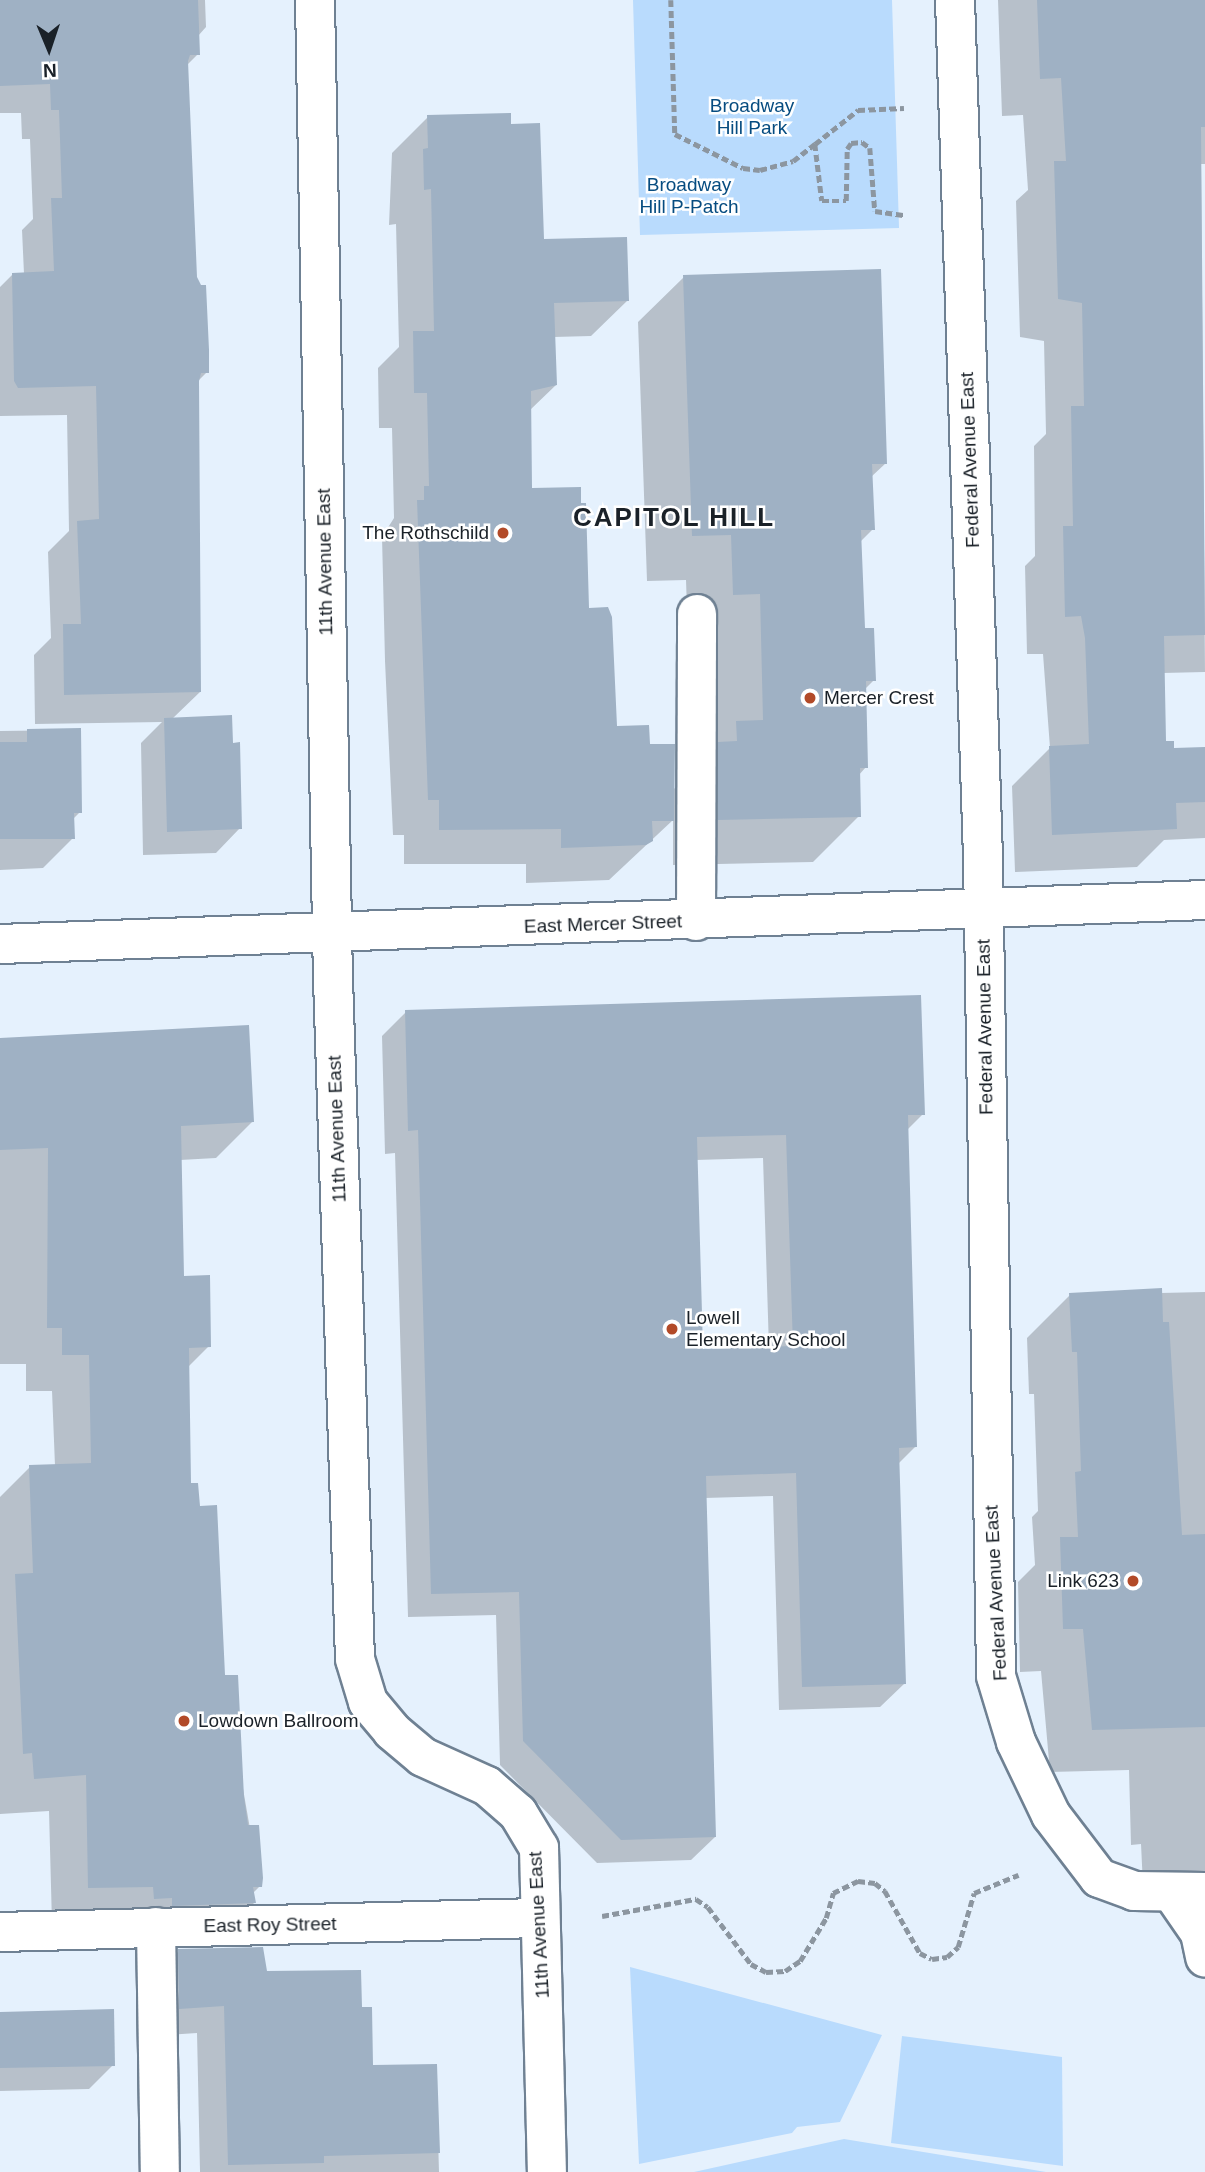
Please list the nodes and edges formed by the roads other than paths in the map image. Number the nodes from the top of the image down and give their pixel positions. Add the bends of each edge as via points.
1 (314, 0) edge
2 (955, 0) edge
3 (697, 614) dead end
4 (1205, 900) edge
5 (984, 910) junction
6 (696, 921) junction
7 (332, 933) junction
8 (0, 944) edge
9 (1189, 1893) edge
10 (540, 1917) junction
11 (156, 1927) junction
12 (0, 1932) edge
13 (1205, 1957) edge
14 (160, 2172) edge
15 (547, 2172) edge

1 - 7 street, 11th Avenue East
2 - 5 street, Federal Avenue East
3 - 6 street
4 - 5 street, East Mercer Street
5 - 6 street, East Mercer Street
5 - 9 street, Federal Avenue East via 996,1676 1016,1742 1051,1815 1099,1878 1135,1891
6 - 7 street, East Mercer Street
7 - 8 street, East Mercer Street
7 - 10 street, 11th Avenue East via 355,1659 368,1702 392,1731 423,1757 487,1786 517,1813 538,1848
9 - 13 street, Federal Avenue East
10 - 11 street, East Roy Street
10 - 15 street, 11th Avenue East
11 - 12 street, East Roy Street
11 - 14 street

